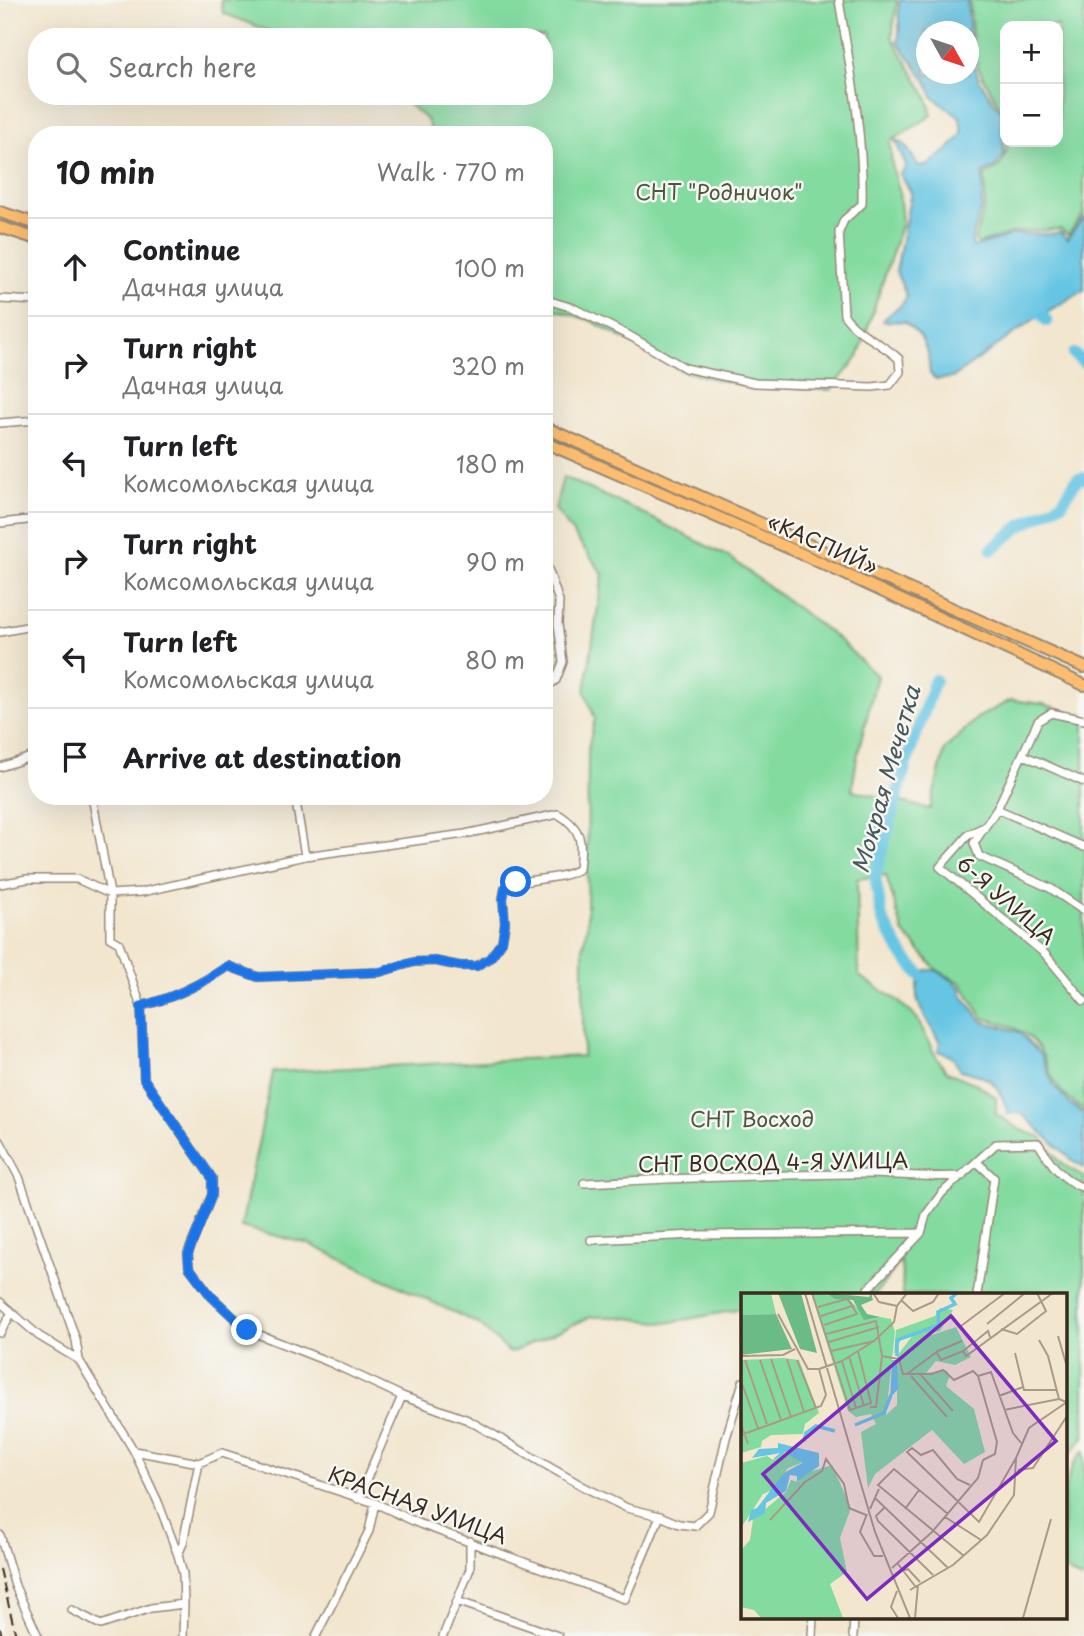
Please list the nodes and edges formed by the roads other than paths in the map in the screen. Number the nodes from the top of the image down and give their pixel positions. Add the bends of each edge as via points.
1 (839, 0) edge
2 (0, 212) edge
3 (28, 221) edge
4 (0, 227) edge
5 (28, 236) edge
6 (0, 299) edge
7 (28, 301) edge
8 (553, 302) edge
9 (28, 421) edge
10 (0, 423) edge
11 (553, 431) edge
12 (553, 446) edge
13 (28, 520) edge
14 (0, 523) edge
15 (553, 583) edge
16 (28, 627) edge
17 (0, 632) edge
18 (1084, 667) edge
19 (553, 683) edge
20 (1084, 685) edge
21 (1084, 720) edge
22 (1023, 755) junction
23 (28, 758) edge
24 (0, 767) edge
25 (1084, 782) edge
26 (94, 805) edge
27 (296, 805) edge
28 (997, 809) junction
29 (982, 828) junction
30 (1084, 847) edge
31 (304, 856) junction
32 (0, 884) edge
33 (110, 894) junction
34 (1084, 911) edge
35 (1084, 1000) edge
36 (141, 1006) junction
37 (0, 1141) edge
38 (977, 1162) junction
39 (962, 1176) junction
40 (584, 1183) dead end
41 (1084, 1188) edge
42 (922, 1233) junction
43 (591, 1240) dead end
44 (867, 1293) edge
45 (977, 1293) edge
46 (0, 1302) edge
47 (11, 1314) junction
48 (0, 1333) edge
49 (79, 1360) junction
50 (741, 1389) edge
51 (402, 1396) junction
52 (134, 1451) junction
53 (199, 1463) junction
54 (358, 1499) junction
55 (375, 1503) junction
56 (660, 1516) junction
57 (0, 1535) edge
58 (470, 1541) junction
59 (178, 1555) junction
60 (457, 1601) junction
61 (184, 1604) junction
62 (72, 1610) dead end
63 (813, 1618) edge
64 (853, 1618) edge
65 (38, 1636) edge
66 (183, 1636) edge
67 (316, 1636) edge
68 (443, 1636) edge
69 (558, 1636) edge
70 (812, 1636) edge
71 (853, 1636) edge

1 - 8 street via 863,178 862,204 844,220 839,232 844,315 851,325 900,359 900,372 890,386 755,383 685,368 630,336
2 - 3 highway
4 - 5 highway
6 - 7 street
9 - 10 street
11 - 18 highway, «КАСПИЙ»
12 - 20 highway, «КАСПИЙ»
13 - 14 street
15 - 19 street via 559,601 563,662
16 - 17 street
21 - 22 street via 1051,713 1038,721
22 - 25 street
22 - 28 street
23 - 24 street
26 - 33 street
27 - 31 street
28 - 29 street
28 - 30 street
29 - 34 street via 974,842 979,856 1050,888
29 - 35 street, 6-Я УЛИЦА via 969,834 940,867 1045,954
31 - 33 street via 142,892
31 - 36 street via 465,834 558,814 578,831 582,847 579,869 568,875 516,882 505,888 502,942 477,966 414,962 380,972 258,977 228,966 167,1000
32 - 33 street via 76,879
33 - 36 street via 110,938 119,943
36 - 51 street via 144,1079 212,1178 212,1195 188,1254 189,1267 247,1330
37 - 49 street via 19,1177
38 - 39 street
38 - 41 street via 996,1143 1038,1143 1052,1166 1071,1184
38 - 45 street via 994,1178
39 - 40 street, СНТ ВОСХОД 4-Я УЛИЦА via 725,1176
39 - 42 street via 926,1215
42 - 43 street
42 - 44 street
46 - 47 street
47 - 48 street
47 - 49 street
49 - 52 street
50 - 56 street via 709,1512 695,1526
51 - 54 street
51 - 56 street via 468,1420 627,1508
52 - 53 street, КРАСНАЯ УЛИЦА
52 - 59 street
53 - 54 street, КРАСНАЯ УЛИЦА via 222,1453
53 - 59 street
54 - 55 street, КРАСНАЯ УЛИЦА
55 - 58 street, КРАСНАЯ УЛИЦА
55 - 67 street via 369,1531
56 - 58 street, КРАСНАЯ УЛИЦА via 625,1599
57 - 65 street via 15,1586
58 - 60 street via 470,1569
59 - 61 street
60 - 68 street
60 - 69 street
61 - 62 street via 151,1608 101,1625
61 - 66 street
63 - 70 street
64 - 71 street

